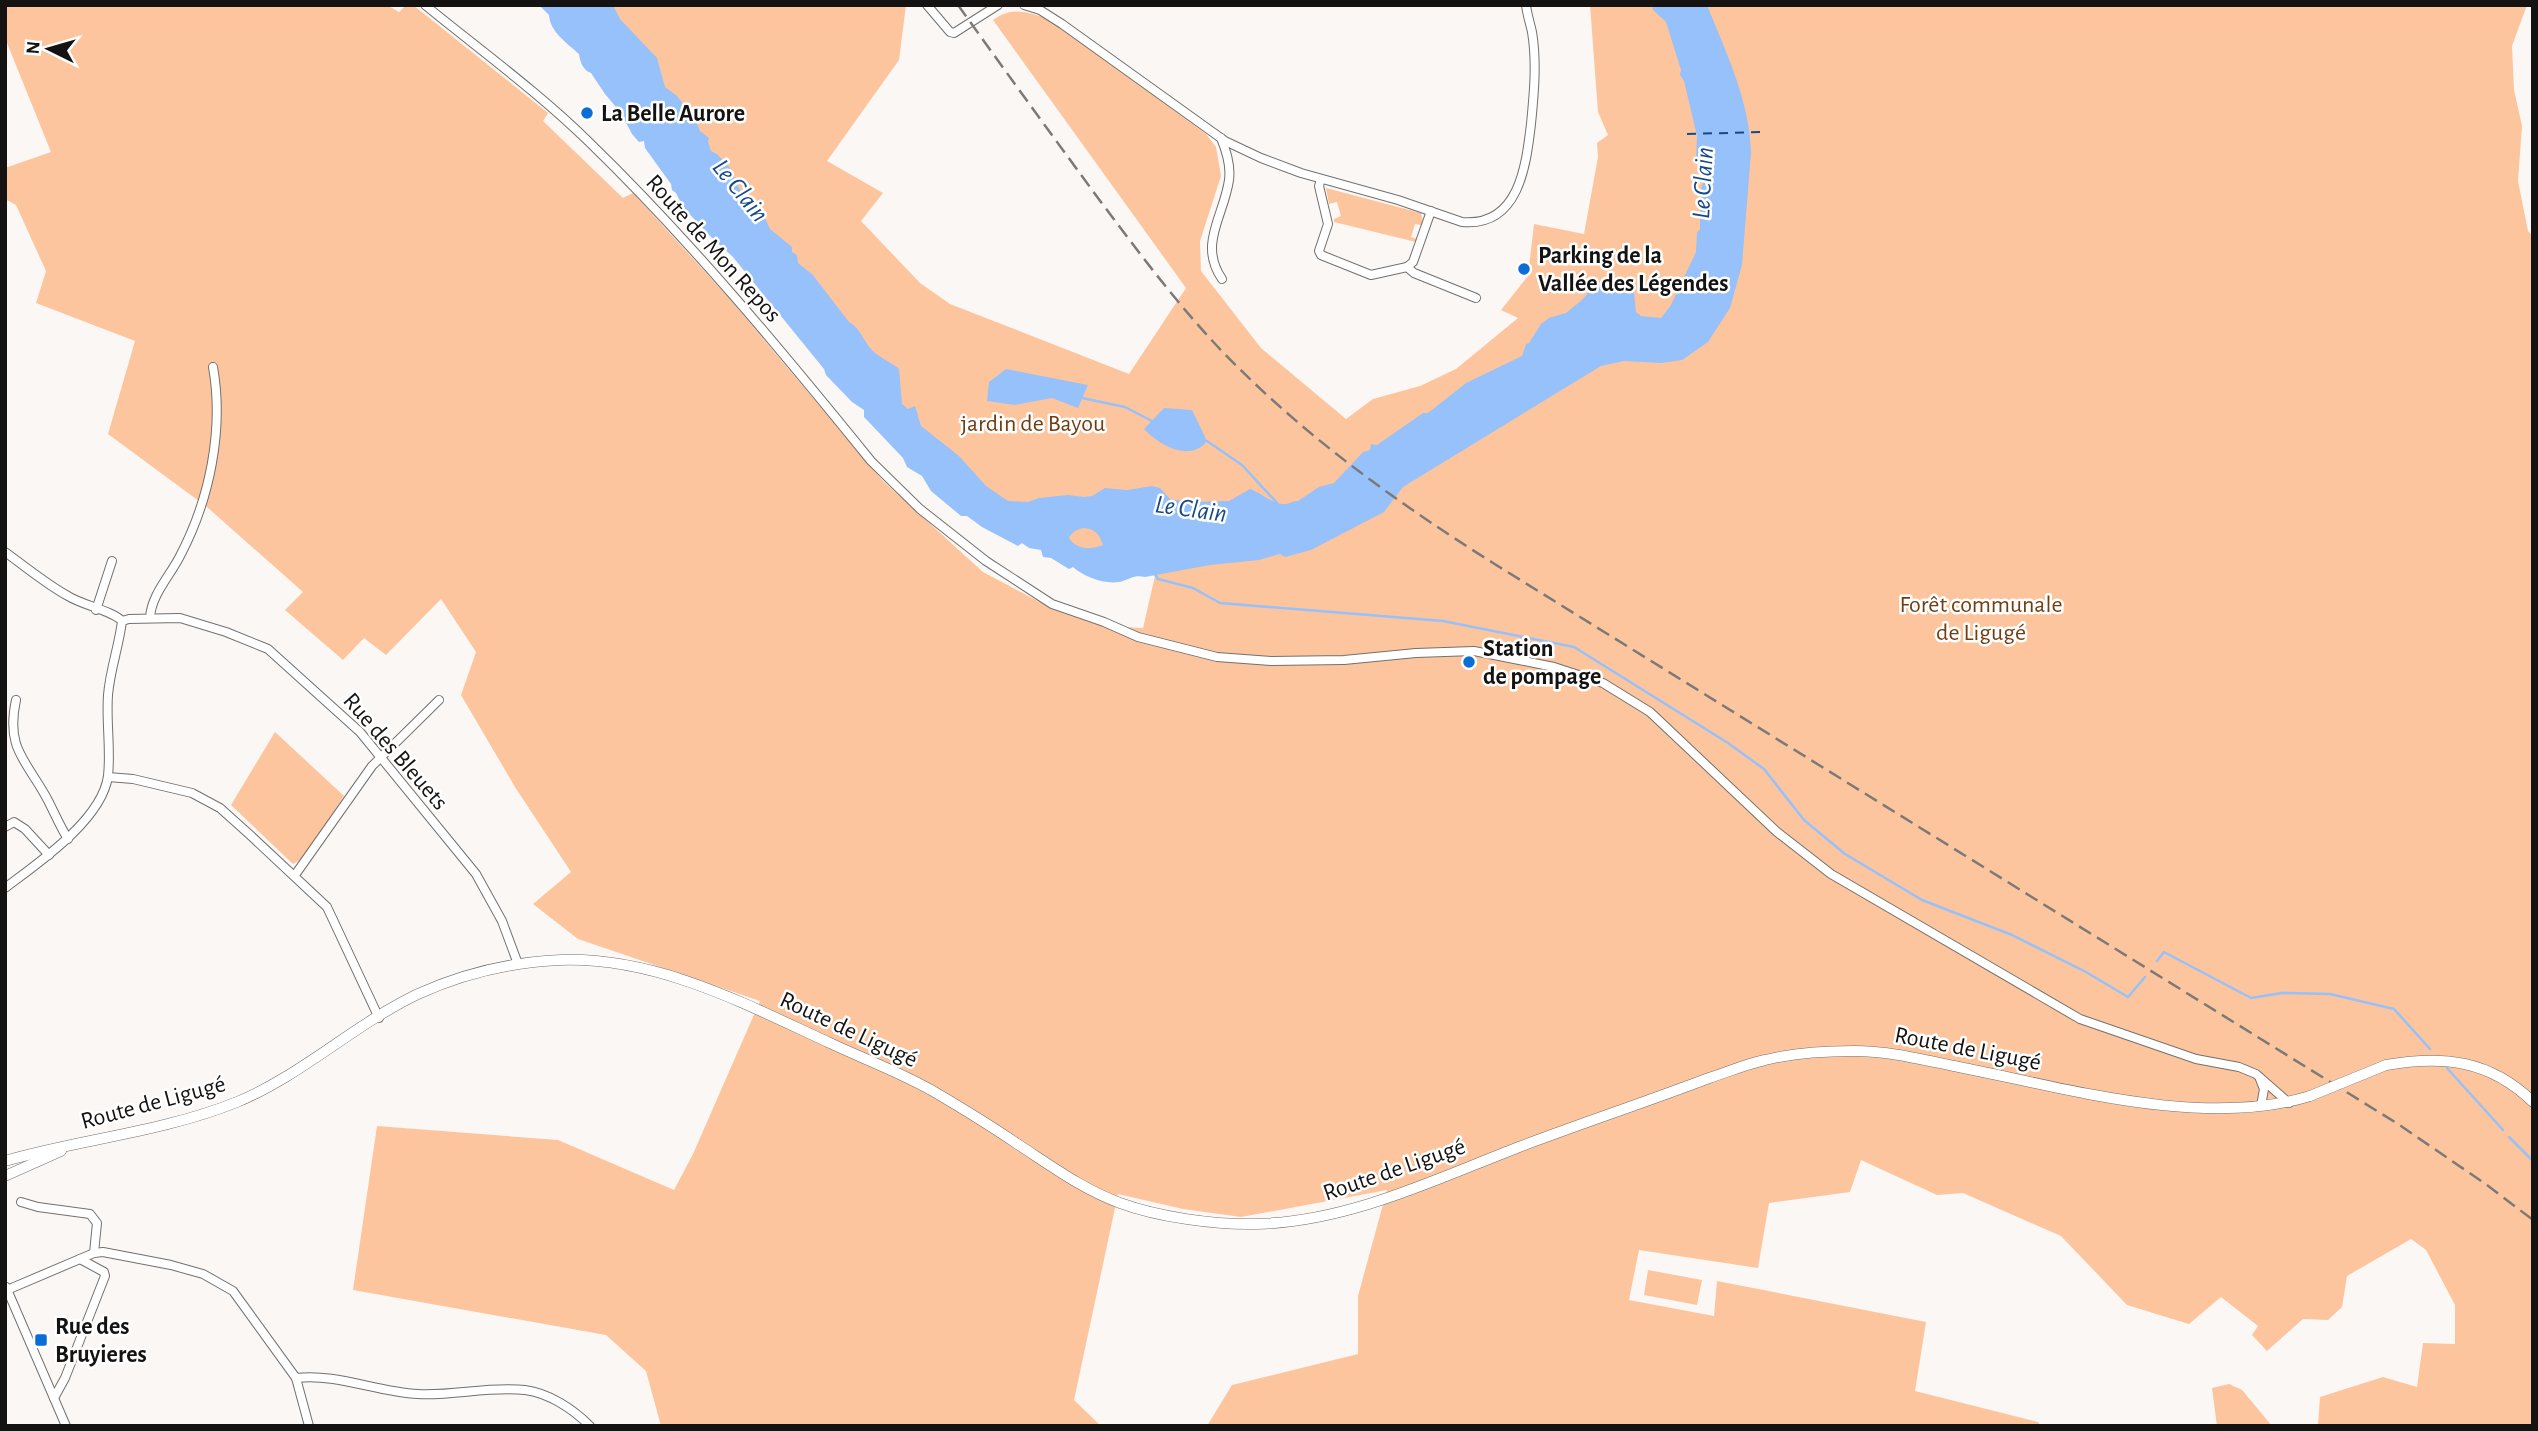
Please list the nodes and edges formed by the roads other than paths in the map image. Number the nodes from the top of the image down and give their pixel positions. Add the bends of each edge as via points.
1 (425, 5) edge
2 (927, 5) edge
3 (998, 5) edge
4 (1024, 5) edge
5 (1526, 5) edge
6 (1221, 138) junction
7 (1321, 179) junction
8 (1431, 211) junction
9 (1407, 267) junction
10 (1222, 279) dead end
11 (1476, 298) dead end
12 (213, 367) dead end
13 (5, 552) edge
14 (112, 561) dead end
15 (96, 610) junction
16 (150, 618) junction
17 (122, 621) junction
18 (16, 700) dead end
19 (439, 700) dead end
20 (380, 758) junction
21 (107, 777) junction
22 (5, 827) edge
23 (68, 839) junction
24 (48, 855) junction
25 (295, 876) junction
26 (5, 888) edge
27 (518, 964) junction
28 (379, 1018) junction
29 (2256, 1074) junction
30 (2533, 1102) edge
31 (2288, 1103) junction
32 (2261, 1106) junction
33 (74, 1145) junction
34 (5, 1161) edge
35 (5, 1176) edge
36 (21, 1202) dead end
37 (94, 1253) junction
38 (80, 1259) junction
39 (6, 1289) edge
40 (296, 1378) junction
41 (54, 1398) junction
42 (66, 1426) edge
43 (310, 1426) edge
44 (590, 1426) edge

1 - 29 street, Route de Mon Repos via 588,140 725,285 871,461 920,509 1052,604 1138,637 1217,657 1308,662 1474,651 1603,682 1650,712 1761,818 1831,874 2080,1019 2196,1059
2 - 3 street via 950,33
4 - 6 street via 1062,24
5 - 8 street via 1534,83 1527,162 1519,186 1489,220 1462,222
6 - 7 street
6 - 10 street via 1229,180 1211,249
7 - 8 street
7 - 9 street via 1328,224 1321,255 1371,275
8 - 9 street via 1413,262
9 - 11 street
12 - 16 street via 217,421 204,496 185,546 150,606
13 - 15 street via 68,597
14 - 15 street
15 - 17 street
16 - 17 street, Rue des Bleuets
16 - 20 street, Rue des Bleuets via 197,622 268,649 360,732
17 - 21 street via 108,696
18 - 23 street via 12,717 19,757
19 - 20 street
20 - 25 street
20 - 27 street, Rue des Bleuets via 476,874 502,920
21 - 23 street via 99,797
21 - 25 street via 192,793 220,808
22 - 24 street via 14,822 25,829
23 - 24 street
24 - 26 street
25 - 28 street via 333,916
27 - 28 street, Route de Ligugé via 449,982
27 - 32 street, Route de Ligugé via 609,962 701,985 932,1090 1068,1178 1118,1203 1196,1220 1252,1225 1307,1220 1383,1200 1709,1078 1764,1060 1809,1053 1894,1054 2162,1104
28 - 33 street, Route de Ligugé via 239,1101 198,1116
29 - 31 street
29 - 32 street via 2263,1082
30 - 31 street, Route de Ligugé, bridge via 2505,1079 2482,1068 2428,1059 2386,1065
31 - 32 street, Route de Ligugé
33 - 34 street, Route de Ligugé
33 - 35 street, Route de Ligugé
36 - 37 street via 90,1214 97,1223
37 - 38 street
37 - 40 street via 171,1265 221,1283 233,1291
38 - 39 street
38 - 41 street via 106,1276
39 - 41 street
40 - 43 street
40 - 44 street via 419,1394 527,1390 556,1401
41 - 42 street

